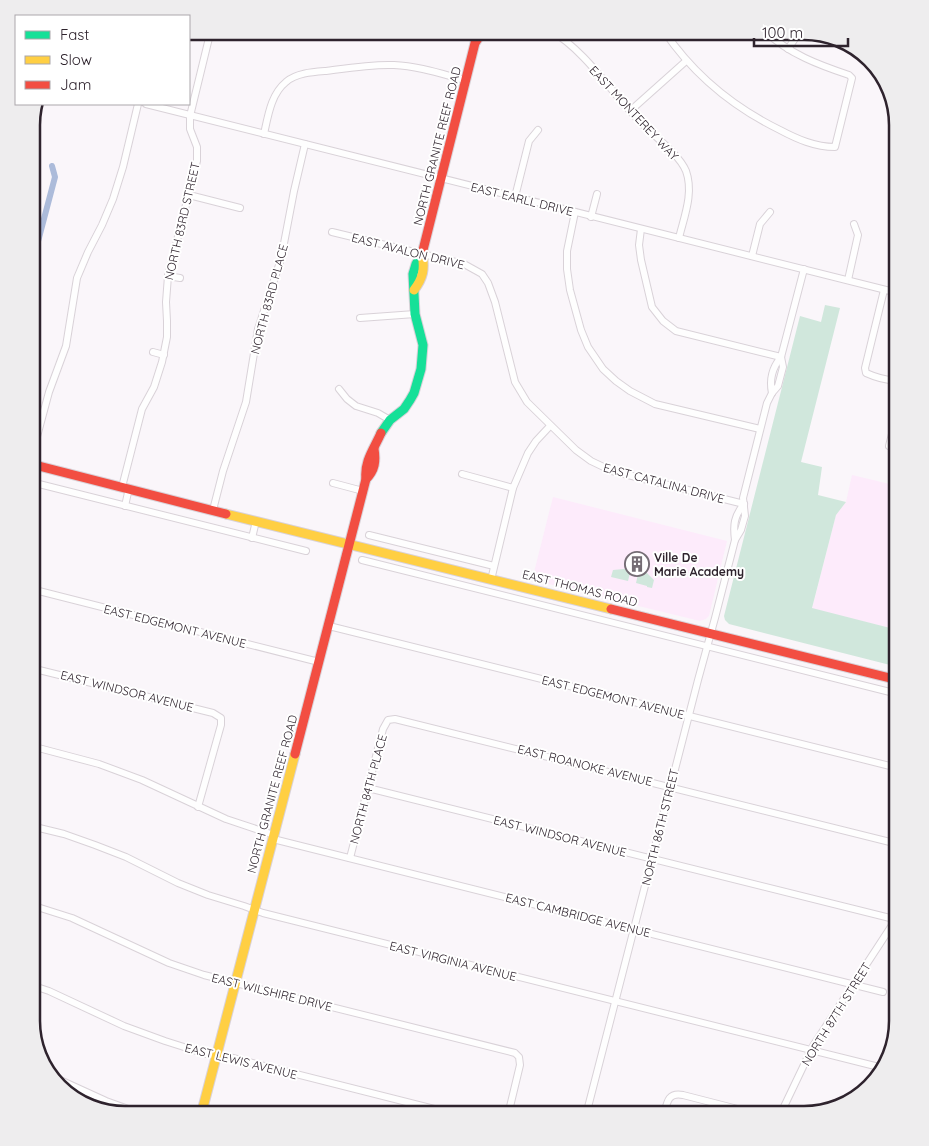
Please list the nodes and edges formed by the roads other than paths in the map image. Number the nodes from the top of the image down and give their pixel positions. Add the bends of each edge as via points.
1 (209, 40) edge
2 (475, 40) edge
3 (477, 40) edge
4 (562, 40) edge
5 (671, 40) edge
6 (776, 40) edge
7 (794, 40) edge
8 (475, 43) junction
9 (788, 49) junction
10 (686, 61) junction
11 (466, 80) junction
12 (138, 105) edge
13 (150, 105) edge
14 (630, 111) junction
15 (190, 116) junction
16 (538, 130) dead end
17 (264, 134) junction
18 (305, 144) junction
19 (441, 179) junction
20 (597, 194) dead end
21 (189, 195) junction
22 (515, 197) junction
23 (240, 208) dead end
24 (575, 212) junction
25 (770, 212) dead end
26 (591, 217) junction
27 (854, 224) dead end
28 (641, 229) junction
29 (332, 232) dead end
30 (679, 238) junction
31 (422, 254) junction
32 (752, 256) junction
33 (804, 269) junction
34 (168, 276) junction
35 (180, 278) dead end
36 (848, 280) junction
37 (884, 290) junction
38 (889, 291) edge
39 (415, 314) junction
40 (360, 318) dead end
41 (504, 338) joint
42 (152, 352) dead end
43 (164, 355) junction
44 (781, 357) junction
45 (889, 379) edge
46 (339, 389) dead end
47 (390, 420) junction
48 (40, 426) edge
49 (550, 426) junction
50 (760, 429) junction
51 (40, 466) edge
52 (462, 474) dead end
53 (333, 484) dead end
54 (40, 485) edge
55 (125, 487) junction
56 (513, 488) junction
57 (363, 491) junction
58 (744, 504) junction
59 (125, 506) junction
60 (214, 510) junction
61 (256, 521) junction
62 (369, 535) dead end
63 (252, 538) junction
64 (350, 544) junction
65 (306, 551) dead end
66 (362, 560) dead end
67 (494, 566) junction
68 (491, 580) junction
69 (40, 591) edge
70 (329, 626) junction
71 (711, 633) junction
72 (708, 646) junction
73 (319, 662) junction
74 (40, 670) edge
75 (889, 678) edge
76 (889, 692) edge
77 (689, 716) junction
78 (388, 720) joint
79 (40, 748) edge
80 (889, 766) edge
81 (670, 787) junction
82 (368, 788) junction
83 (198, 807) junction
84 (40, 828) edge
85 (274, 837) junction
86 (889, 842) edge
87 (350, 858) junction
88 (652, 859) junction
89 (40, 908) edge
90 (255, 910) junction
91 (889, 917) edge
92 (634, 929) junction
93 (889, 931) edge
94 (236, 983) junction
95 (854, 984) junction
96 (40, 988) edge
97 (883, 992) dead end
98 (615, 1001) junction
99 (811, 1050) junction
100 (217, 1056) junction
101 (876, 1066) edge
102 (68, 1084) edge
103 (118, 1105) edge
104 (203, 1106) edge
105 (422, 1106) edge
106 (510, 1106) edge
107 (588, 1106) edge
108 (666, 1106) edge
109 (726, 1106) edge
110 (784, 1106) edge

1 - 15 street, NORTH 83RD STREET
2 - 8 street, NORTH GRANITE REEF ROAD
3 - 8 street, NORTH GRANITE REEF ROAD
4 - 14 street, EAST MONTEREY WAY via 585,60
5 - 10 street
6 - 9 street
7 - 9 street
8 - 11 street, NORTH GRANITE REEF ROAD
9 - 10 street via 852,78 835,147 800,140 765,123 729,100
10 - 14 street
11 - 17 street via 379,64 299,76 279,89 272,101
11 - 19 street, NORTH GRANITE REEF ROAD
12 - 48 street via 113,199 77,278 66,346
13 - 15 street, EAST EARLL DRIVE
14 - 30 street, EAST MONTEREY WAY via 679,159 685,170 689,193
15 - 17 street, EAST EARLL DRIVE
15 - 21 street, NORTH 83RD STREET via 190,129 198,152
16 - 22 street via 529,141
17 - 18 street, EAST EARLL DRIVE
18 - 19 street, EAST EARLL DRIVE
18 - 60 street, NORTH 83RD PLACE via 281,259 258,329 246,402
19 - 22 street, EAST EARLL DRIVE
19 - 31 street, NORTH GRANITE REEF ROAD
20 - 26 street
21 - 23 street
21 - 34 street, NORTH 83RD STREET
22 - 24 street, EAST EARLL DRIVE
24 - 26 street, EAST EARLL DRIVE
24 - 50 street via 567,251 570,290 588,347 603,368 630,392 655,404
25 - 32 street via 760,224
26 - 28 street, EAST EARLL DRIVE
27 - 36 street via 858,235
28 - 30 street, EAST EARLL DRIVE
28 - 44 street via 641,260 652,308 663,321 676,330
29 - 31 street, EAST AVALON DRIVE
30 - 32 street, EAST EARLL DRIVE
31 - 39 street, NORTH GRANITE REEF ROAD via 413,274
31 - 41 street, EAST AVALON DRIVE via 464,264 482,274 492,290
32 - 33 street, EAST EARLL DRIVE
33 - 36 street, EAST EARLL DRIVE
33 - 44 street, NORTH 86TH STREET
34 - 35 street
34 - 43 street, NORTH 83RD STREET
36 - 37 street, EAST EARLL DRIVE
37 - 38 street, EAST EARLL DRIVE
37 - 45 street via 865,368 866,373 872,376
39 - 40 street
39 - 47 street, NORTH GRANITE REEF ROAD via 423,345 421,369 410,400
41 - 49 street, EAST CATALINA DRIVE via 515,382 527,402
42 - 43 street
43 - 55 street, NORTH 83RD STREET via 157,381 142,409
44 - 50 street, NORTH 86TH STREET via 774,365 770,383 772,393 766,403
46 - 47 street via 356,406
47 - 57 street, NORTH GRANITE REEF ROAD via 368,458
49 - 56 street via 528,453
49 - 58 street, EAST CATALINA DRIVE via 591,461 612,471
50 - 58 street, NORTH 86TH STREET
51 - 55 street, EAST THOMAS ROAD
52 - 56 street
53 - 57 street
54 - 59 street
55 - 59 street
55 - 60 street, EAST THOMAS ROAD
56 - 67 street
57 - 64 street, NORTH GRANITE REEF ROAD
58 - 71 street, NORTH 86TH STREET via 745,516 735,540
59 - 63 street
60 - 61 street, EAST THOMAS ROAD
61 - 63 street
61 - 64 street, EAST THOMAS ROAD
62 - 67 street
63 - 65 street
64 - 68 street, EAST THOMAS ROAD
64 - 70 street, NORTH GRANITE REEF ROAD
66 - 72 street, EAST THOMAS ROAD
67 - 68 street
68 - 71 street, EAST THOMAS ROAD
69 - 73 street, EAST EDGEMONT AVENUE
70 - 73 street, NORTH GRANITE REEF ROAD
70 - 77 street, EAST EDGEMONT AVENUE
71 - 72 street, NORTH 86TH STREET
71 - 75 street, EAST THOMAS ROAD
72 - 76 street, EAST THOMAS ROAD
72 - 77 street, NORTH 86TH STREET
73 - 85 street, NORTH GRANITE REEF ROAD
74 - 83 street, EAST WINDSOR AVENUE via 213,713 221,718
77 - 80 street, EAST EDGEMONT AVENUE
77 - 81 street, NORTH 86TH STREET
78 - 81 street, EAST ROANOKE AVENUE via 398,719
78 - 82 street, NORTH 84TH PLACE
79 - 83 street, EAST CAMBRIDGE AVENUE via 99,764
81 - 86 street, EAST ROANOKE AVENUE
81 - 88 street, NORTH 86TH STREET
82 - 87 street, NORTH 84TH PLACE
82 - 88 street, EAST WINDSOR AVENUE
83 - 85 street, EAST CAMBRIDGE AVENUE
84 - 90 street, EAST VIRGINIA AVENUE via 95,845 178,884
85 - 87 street, EAST CAMBRIDGE AVENUE
85 - 90 street, NORTH GRANITE REEF ROAD
87 - 92 street, EAST CAMBRIDGE AVENUE
88 - 91 street, EAST WINDSOR AVENUE
88 - 92 street, NORTH 86TH STREET
89 - 94 street, EAST WILSHIRE DRIVE via 72,918 169,963
90 - 94 street, NORTH GRANITE REEF ROAD
90 - 98 street, EAST VIRGINIA AVENUE
92 - 95 street, EAST CAMBRIDGE AVENUE
92 - 98 street, NORTH 86TH STREET
93 - 95 street, NORTH 87TH STREET
94 - 100 street, NORTH GRANITE REEF ROAD
94 - 106 street, EAST WILSHIRE DRIVE via 512,1052 519,1057 520,1065
95 - 97 street, EAST CAMBRIDGE AVENUE
95 - 99 street, NORTH 87TH STREET
96 - 100 street, EAST LEWIS AVENUE via 124,1026
98 - 99 street, EAST VIRGINIA AVENUE
98 - 107 street, NORTH 86TH STREET
99 - 101 street, EAST VIRGINIA AVENUE
99 - 110 street, NORTH 87TH STREET
100 - 104 street, NORTH GRANITE REEF ROAD
100 - 105 street, EAST LEWIS AVENUE
102 - 103 street
108 - 109 street via 676,1094

